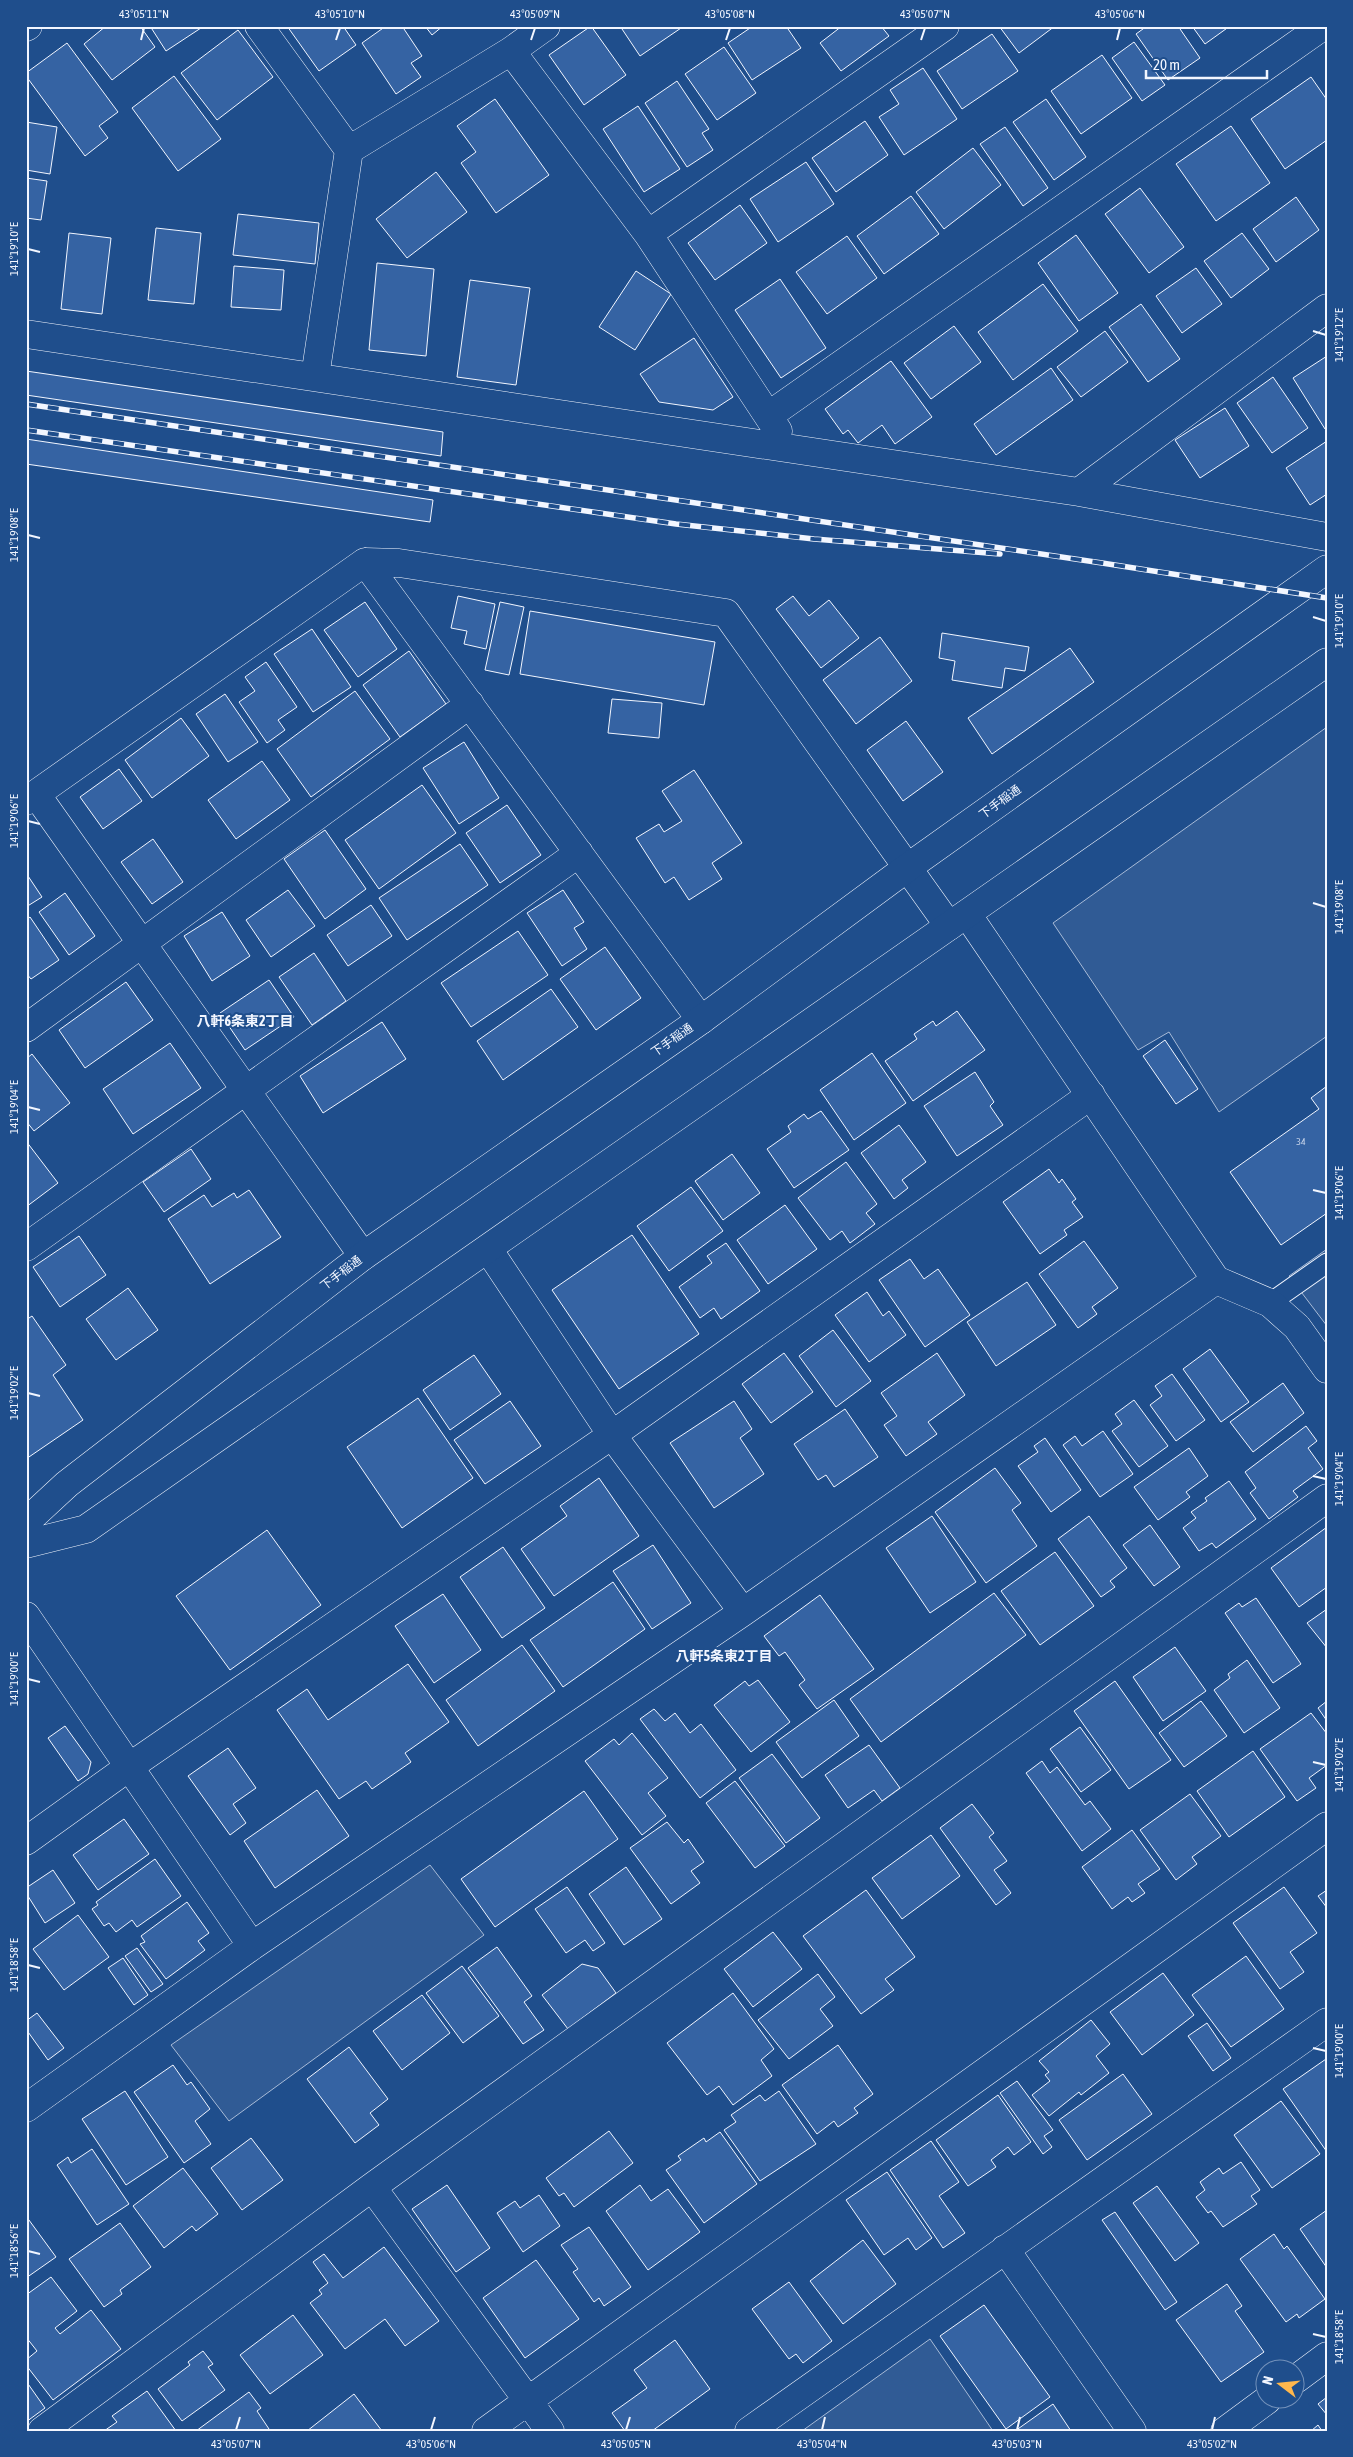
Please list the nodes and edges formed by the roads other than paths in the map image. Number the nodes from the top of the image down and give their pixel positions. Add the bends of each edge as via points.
1 (259, 26) edge
2 (546, 26) edge
3 (944, 26) edge
4 (1323, 26) edge
5 (511, 51) junction
6 (349, 150) junction
7 (648, 234) junction
8 (1327, 308) edge
9 (26, 334) edge
10 (315, 377) junction
11 (768, 416) junction
12 (790, 450) junction
13 (1079, 492) junction
14 (1327, 537) edge
15 (366, 562) junction
16 (1327, 569) edge
17 (1327, 662) edge
18 (470, 704) junction
19 (31, 797) edge
20 (579, 854) junction
21 (907, 868) junction
22 (958, 920) junction
23 (142, 942) junction
24 (701, 1020) junction
25 (26, 1028) edge
26 (247, 1089) junction
27 (1091, 1095) junction
28 (26, 1247) edge
29 (488, 1249) junction
30 (363, 1256) junction
31 (1327, 1263) edge
32 (1216, 1280) junction
33 (1270, 1303) junction
34 (1327, 1369) edge
35 (612, 1435) junction
36 (1327, 1498) edge
37 (26, 1522) edge
38 (26, 1544) edge
39 (743, 1612) junction
40 (26, 1616) edge
41 (130, 1767) junction
42 (1327, 1826) edge
43 (26, 1841) edge
44 (252, 1946) junction
45 (1327, 2022) edge
46 (26, 2108) edge
47 (372, 2187) junction
48 (1005, 2249) junction
49 (1327, 2356) edge
50 (1306, 2372) edge
51 (528, 2400) junction
52 (1256, 2408) edge
53 (42, 2431) edge
54 (486, 2431) edge
55 (550, 2431) edge
56 (749, 2431) edge
57 (1132, 2431) edge
58 (1225, 2431) edge

1 - 6 street
2 - 5 street
3 - 7 street
4 - 11 street
5 - 6 street
5 - 7 street
6 - 10 street
7 - 11 street
8 - 13 street
9 - 10 street
10 - 12 street
11 - 12 street
12 - 13 street
13 - 14 street
15 - 18 street
15 - 19 street
15 - 21 street via 399,563 726,613
16 - 21 street, 下手稲通
17 - 22 street
18 - 20 street
18 - 23 street
19 - 23 street
20 - 24 street
20 - 26 street
21 - 22 street
21 - 24 street, 下手稲通
22 - 27 street
22 - 29 street
23 - 25 street
23 - 26 street
24 - 30 street, 下手稲通
26 - 28 street
26 - 30 street
27 - 32 street
27 - 35 street
29 - 35 street
29 - 38 street via 86,1529
30 - 37 street, 下手稲通 via 67,1484
31 - 33 lane
32 - 33 street
32 - 39 street
33 - 34 street via 1297,1328
35 - 39 street
35 - 41 street
36 - 47 street
39 - 44 street
40 - 41 street
41 - 43 street
41 - 44 street
42 - 51 street
44 - 46 street
45 - 48 street
47 - 51 street
47 - 53 street
48 - 56 street
48 - 57 street
49 - 50 street
51 - 54 street
51 - 55 street
52 - 58 street

